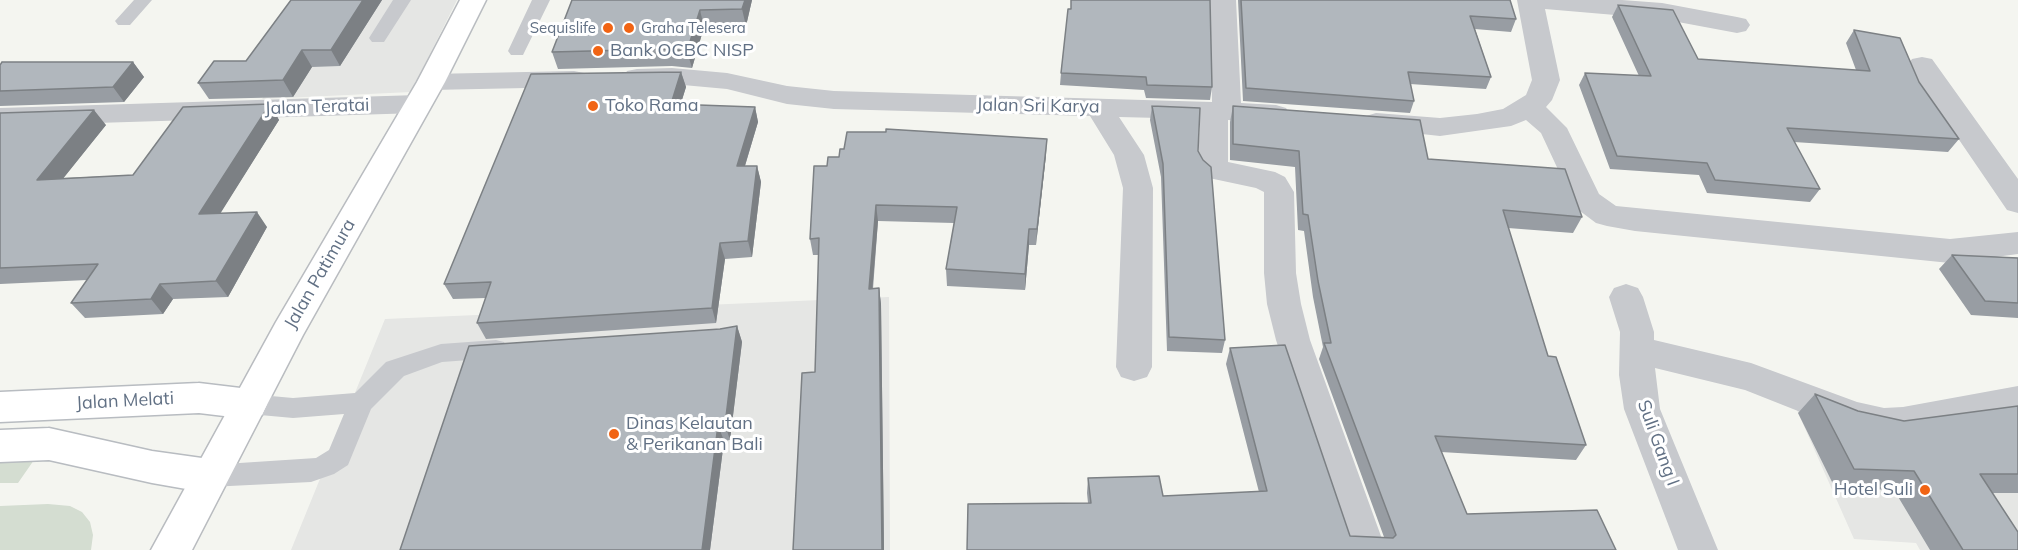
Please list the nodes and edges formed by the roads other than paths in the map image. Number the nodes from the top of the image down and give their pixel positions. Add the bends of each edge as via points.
1 (143, 0) edge
2 (402, 0) edge
3 (473, 0) edge
4 (540, 0) edge
5 (1223, 0) edge
6 (1530, 0) edge
7 (124, 21) dead end
8 (1737, 25) dead end
9 (378, 38) dead end
10 (517, 51) dead end
11 (1922, 65) dead end
12 (425, 93) junction
13 (1098, 107) junction
14 (1528, 107) junction
15 (1221, 111) junction
16 (1298, 116) edge
17 (0, 117) edge
18 (1346, 120) edge
19 (2018, 202) edge
20 (2018, 243) edge
21 (1626, 297) dead end
22 (524, 347) edge
23 (1638, 350) junction
24 (1134, 367) dead end
25 (2018, 401) edge
26 (361, 403) junction
27 (249, 404) junction
28 (0, 406) edge
29 (0, 446) edge
30 (209, 477) junction
31 (171, 550) edge
32 (1366, 550) edge
33 (1698, 550) edge

1 - 7 lane
2 - 9 lane
3 - 12 main road, Jalan Patimura
4 - 10 lane
5 - 15 street
6 - 8 street via 1662,11
6 - 14 street via 1546,80 1538,100
11 - 19 street
12 - 13 street, Jalan Sri Karya via 672,76 728,81 787,95 834,100
12 - 17 street, Jalan Teratai
12 - 27 main road, Jalan Patimura
13 - 15 street, Jalan Sri Karya
13 - 24 street via 1129,155 1138,188
14 - 18 street via 1511,117 1440,127
14 - 20 street via 1553,128 1587,201 1607,215 1950,251
15 - 16 street, Jalan Sri Karya
15 - 32 street via 1213,165 1220,171 1264,179 1279,192 1284,304
21 - 23 street, Suli Gang I
22 - 26 lane via 441,352 395,369
23 - 25 street via 1751,377 1854,417 1884,423
23 - 33 street, Suli Gang I via 1642,409
26 - 27 lane via 293,408
26 - 30 lane via 339,457 325,466 311,471
27 - 28 main road, Jalan Melati via 199,398
27 - 30 main road, Jalan Patimura
29 - 30 main road via 49,444
30 - 31 main road, Jalan Patimura

